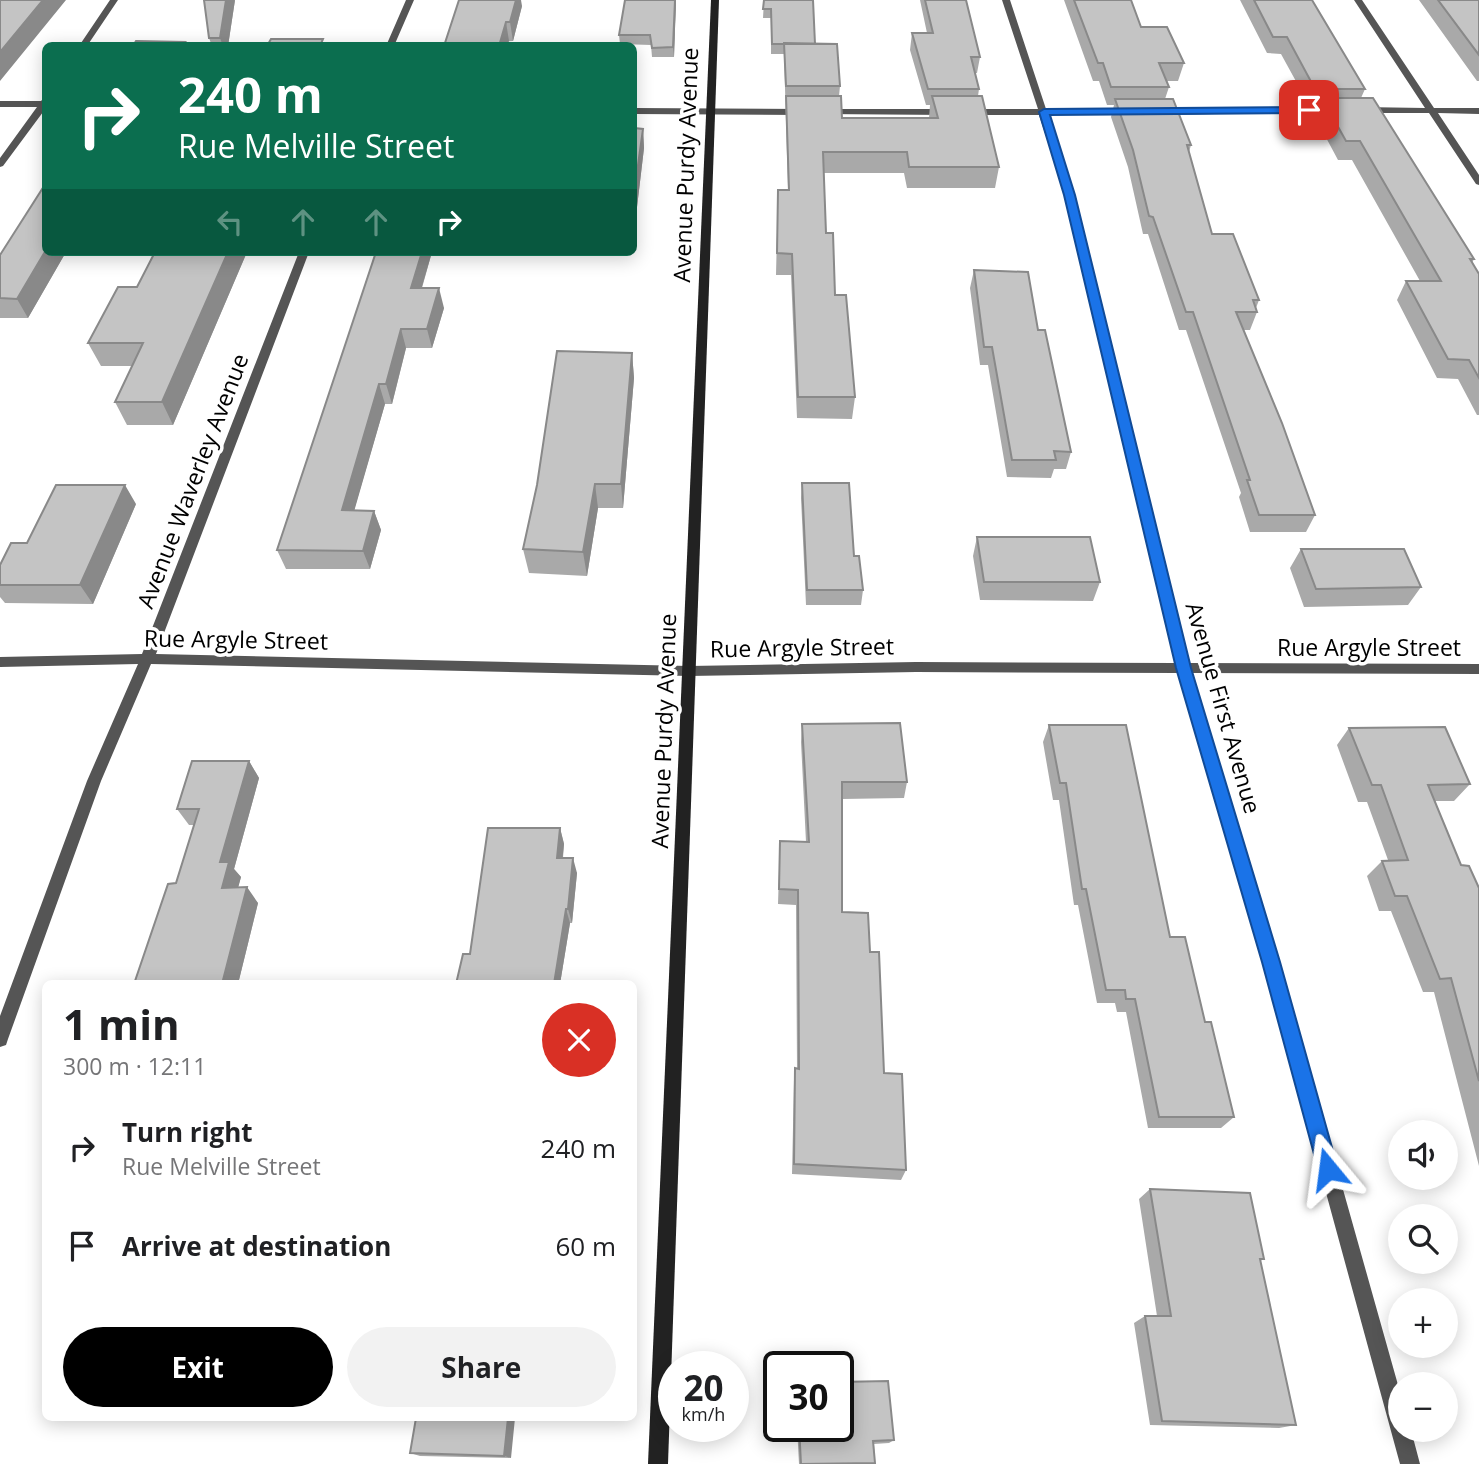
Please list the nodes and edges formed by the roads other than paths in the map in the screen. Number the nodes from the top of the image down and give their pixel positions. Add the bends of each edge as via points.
1 (114, 0) edge
2 (410, 0) edge
3 (715, 0) edge
4 (1006, 0) edge
5 (1358, 0) edge
6 (86, 42) edge
7 (392, 42) edge
8 (42, 103) edge
9 (0, 104) edge
10 (42, 107) edge
11 (1431, 110) junction
12 (637, 111) edge
13 (710, 111) junction
14 (1479, 111) edge
15 (1044, 112) junction
16 (0, 164) edge
17 (1479, 183) edge
18 (302, 256) edge
19 (147, 659) junction
20 (0, 662) edge
21 (1183, 668) junction
22 (1479, 669) edge
23 (689, 671) junction
24 (0, 1039) edge
25 (1388, 1386) edge
26 (1404, 1442) edge
27 (658, 1464) edge
28 (1410, 1464) edge

1 - 6 street
2 - 7 street
3 - 13 street, Avenue Purdy Avenue
4 - 15 street, Avenue First Avenue
5 - 11 street
8 - 9 street
10 - 16 street
11 - 14 street
11 - 15 street
11 - 17 street
12 - 13 street
13 - 15 street
13 - 23 street, Avenue Purdy Avenue
15 - 21 street, Avenue First Avenue via 1070,195
18 - 19 street, Avenue Waverley Avenue
19 - 20 street, Rue Argyle Street
19 - 23 street, Rue Argyle Street
19 - 24 street, Avenue Waverley Avenue via 94,781
21 - 22 street, Rue Argyle Street
21 - 23 street, Rue Argyle Street
21 - 25 street, Avenue First Avenue via 1271,962
23 - 27 street, Avenue Purdy Avenue
26 - 28 street, Avenue First Avenue

